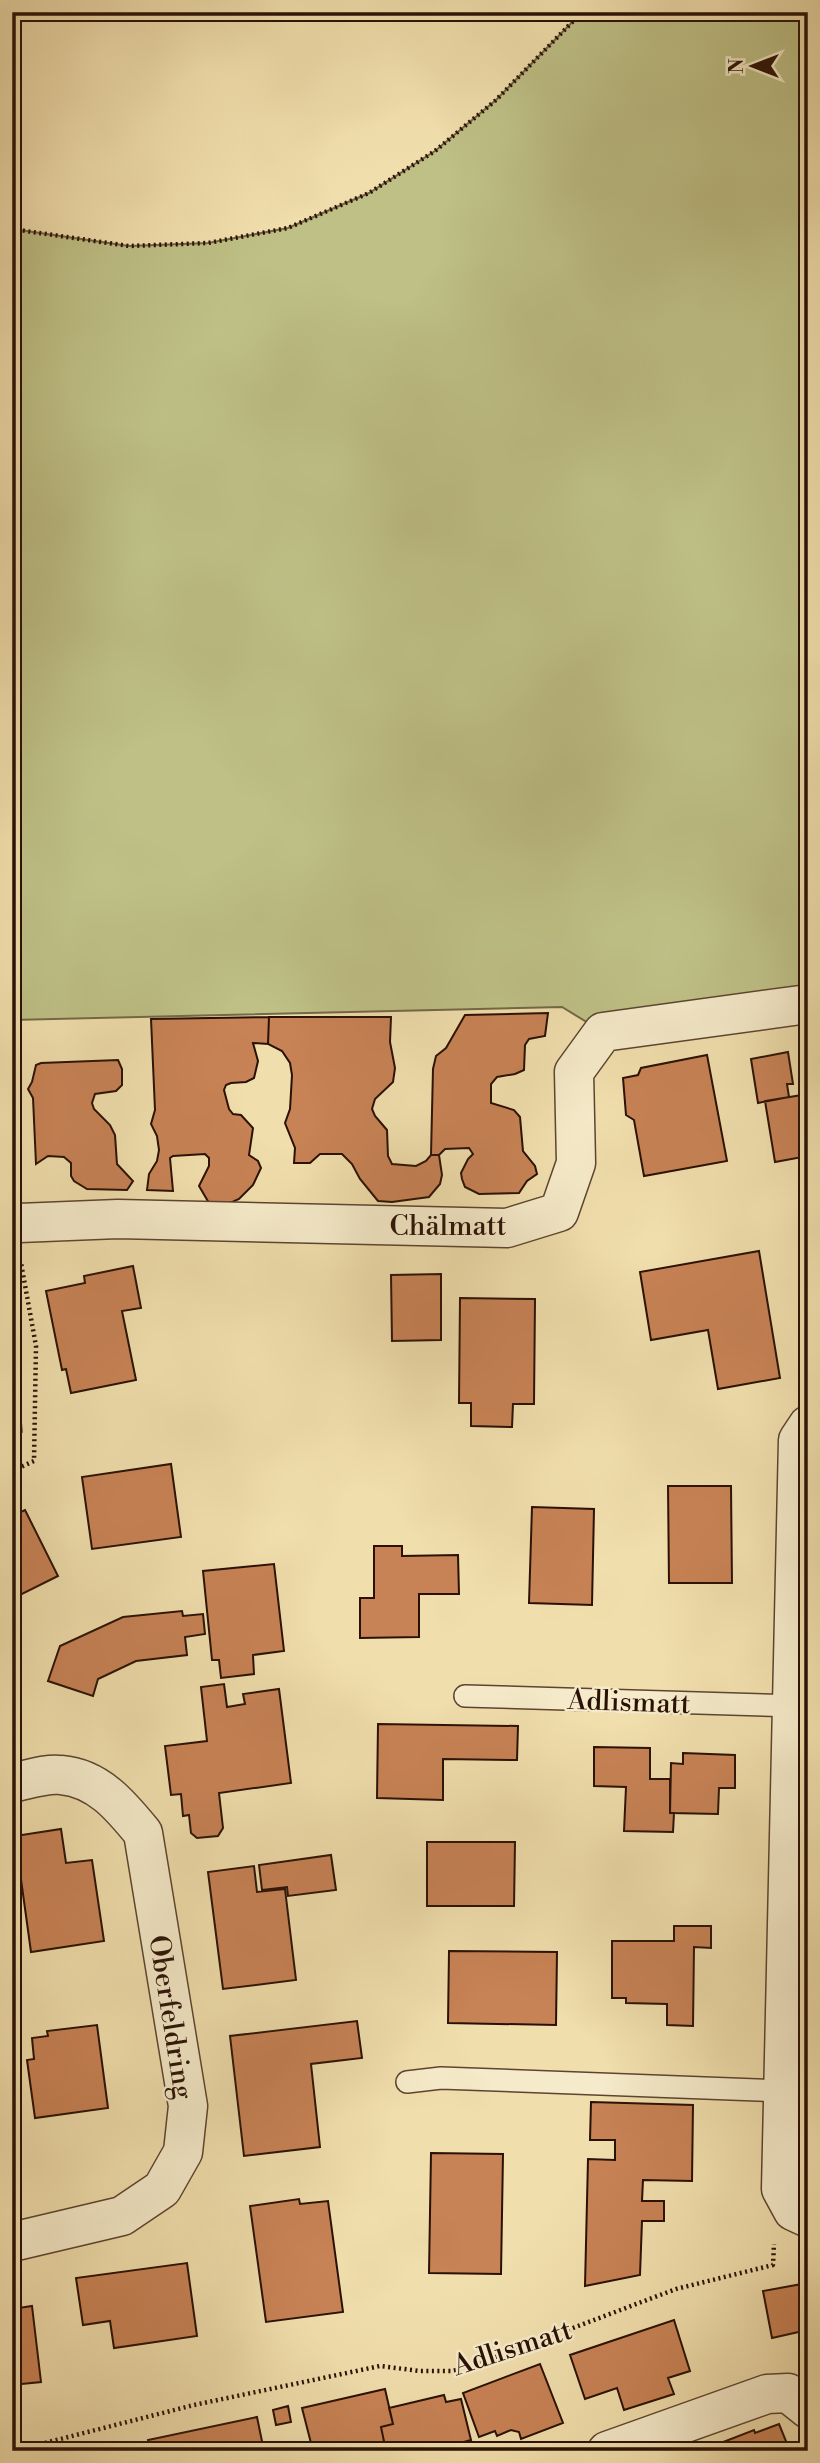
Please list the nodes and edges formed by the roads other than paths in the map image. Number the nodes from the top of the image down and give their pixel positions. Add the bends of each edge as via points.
1 (808, 1004) edge
2 (19, 1223) road end
3 (808, 1426) edge
4 (465, 1696) dead end
5 (800, 1706) edge
6 (12, 1783) edge
7 (407, 2082) dead end
8 (784, 2091) junction
9 (808, 2218) edge
10 (12, 2242) edge
11 (808, 2409) edge
12 (607, 2451) edge

1 - 2 street, Chälmatt via 603,1032 573,1072 576,1163 559,1212 507,1228 118,1219
3 - 5 street via 798,1440
4 - 5 lane, Adlismatt
5 - 8 street
6 - 10 street, Oberfeldring via 59,1774 88,1781 118,1802 143,1833 188,2106 183,2152 162,2189 122,2216
7 - 8 lane via 441,2078
8 - 9 street via 781,2189 793,2211
11 - 12 street via 788,2393 767,2394

